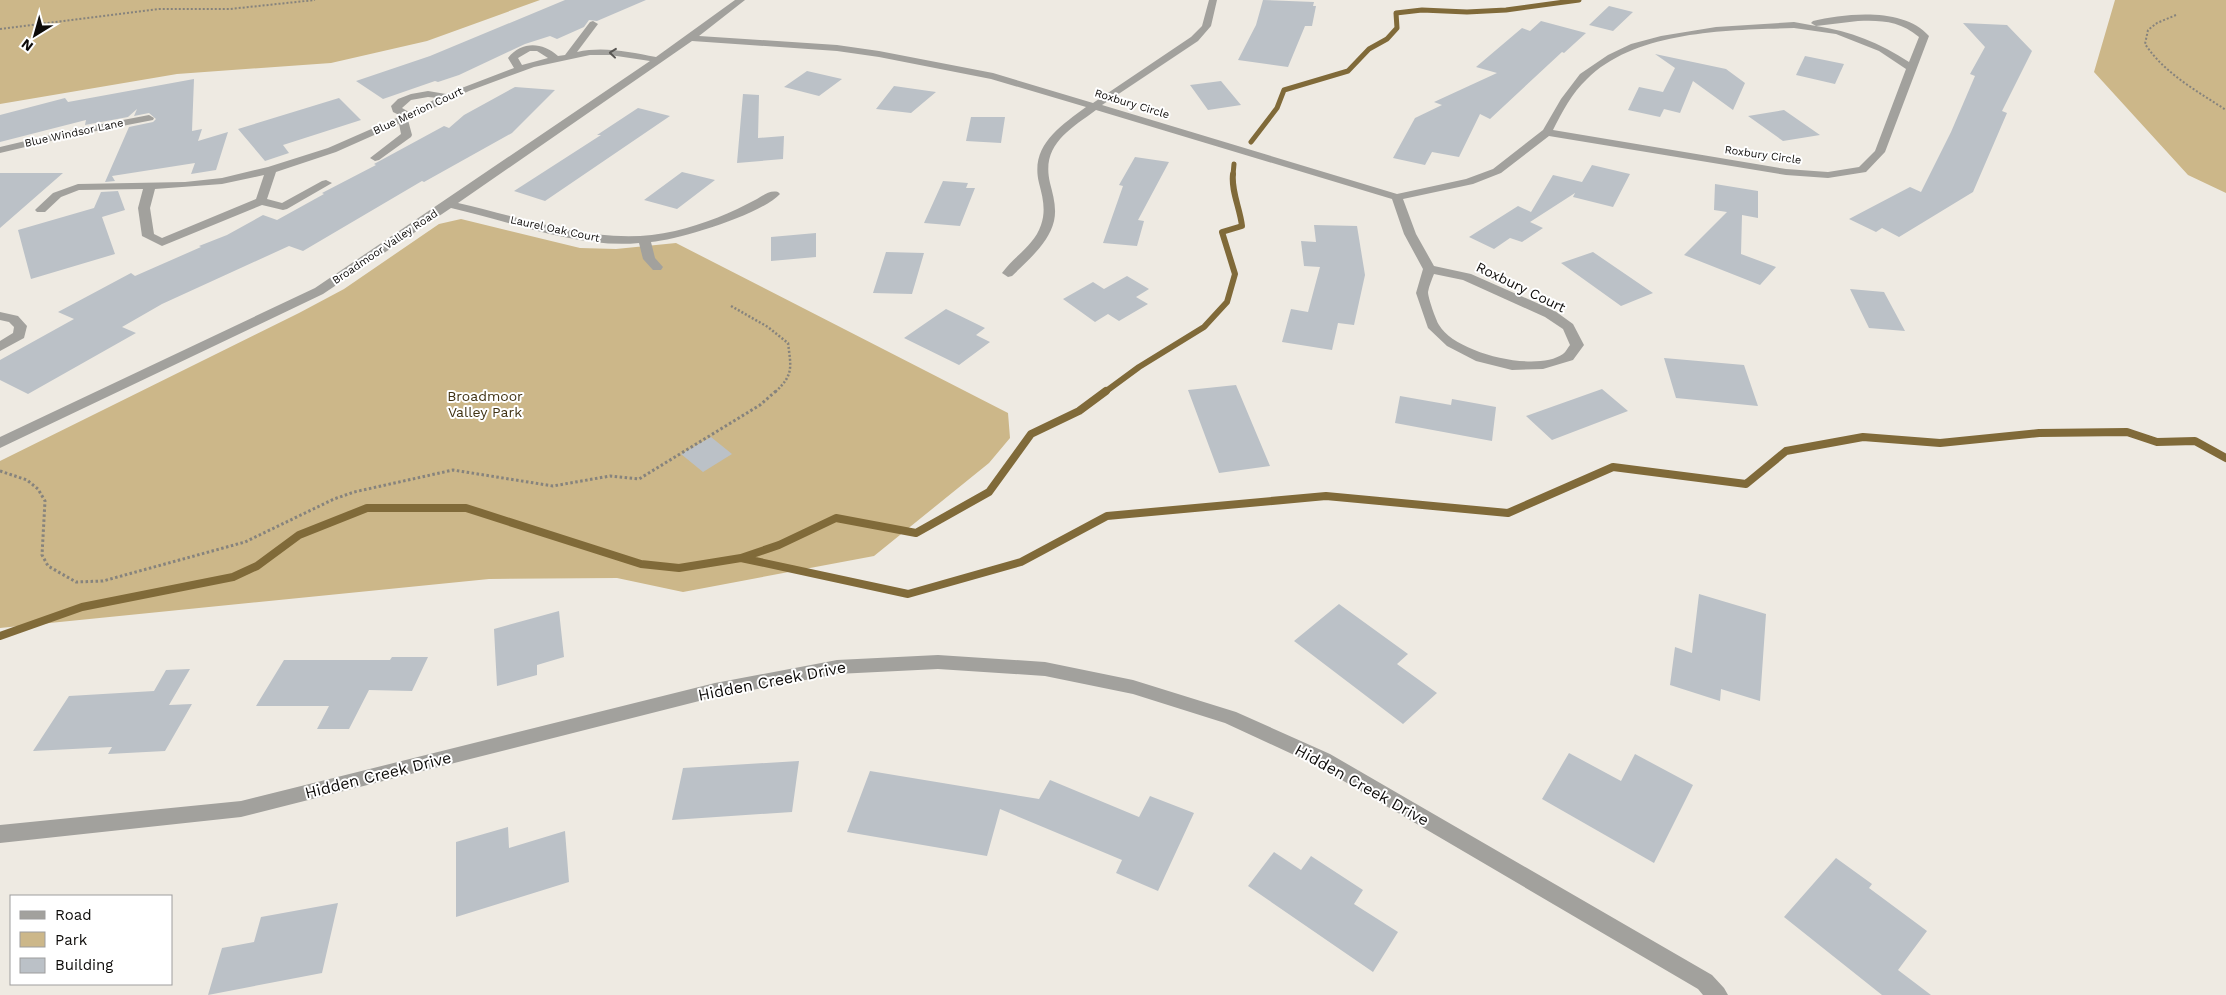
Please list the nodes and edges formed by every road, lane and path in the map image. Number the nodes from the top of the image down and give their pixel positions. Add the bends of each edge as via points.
1 (315, 0) edge
2 (741, 0) edge
3 (1213, 0) edge
4 (2176, 15) dead end
5 (593, 24) dead end
6 (1794, 25) junction
7 (0, 29) edge
8 (690, 38) junction
9 (568, 57) junction
10 (556, 60) junction
11 (658, 60) junction
12 (518, 68) junction
13 (646, 68) junction
14 (1911, 68) junction
15 (448, 98) junction
16 (1093, 106) junction
17 (2226, 110) edge
18 (149, 118) dead end
19 (406, 118) junction
20 (1547, 132) junction
21 (0, 150) edge
22 (375, 158) dead end
23 (271, 170) junction
24 (326, 183) dead end
25 (150, 185) junction
26 (774, 194) dead end
27 (1397, 197) junction
28 (261, 201) junction
29 (449, 204) junction
30 (41, 210) dead end
31 (644, 238) junction
32 (657, 267) dead end
33 (1429, 269) junction
34 (1008, 273) dead end
35 (731, 306) dead end
36 (0, 316) edge
37 (0, 347) edge
38 (0, 443) edge
39 (0, 471) edge
40 (0, 834) edge
41 (1717, 995) edge

1 - 7 path via 230,10 159,9
2 - 8 street, Broadmoor Valley Road
3 - 16 street via 1206,25 1191,42
4 - 17 path via 2148,30 2145,44 2170,71
5 - 9 street
6 - 14 street, Roxbury Circle via 1838,32 1882,50
6 - 14 street, Roxbury Circle via 1863,18 1903,22 1924,36
6 - 20 street, Roxbury Circle via 1740,27 1678,35 1609,57 1590,71 1559,106
8 - 11 street, Broadmoor Valley Road
8 - 16 street, Roxbury Circle via 879,54 993,76
9 - 10 street, Blue Merion Court
11 -> 9 street, Blue Merion Court via 610,52
9 - 13 street, Blue Merion Court
10 - 12 street, Blue Merion Court
10 - 12 street via 538,47 518,53 513,58
11 - 13 street, Broadmoor Valley Road
12 - 15 street, Blue Merion Court
13 - 29 street, Broadmoor Valley Road
14 - 20 street, Roxbury Circle via 1880,152 1862,170 1828,175 1786,172
15 - 19 street, Blue Merion Court
15 - 19 street via 424,93 412,96 396,106
16 - 27 street, Roxbury Circle
16 - 34 street via 1050,144 1043,158 1042,175 1050,203 1049,219 1042,236
18 - 21 street, Blue Windsor Lane
19 - 22 street via 407,135
19 - 23 street, Blue Merion Court via 332,150
20 - 27 street, Roxbury Circle via 1497,171 1469,182
23 - 25 street, Blue Merion Court via 222,181
23 - 28 street
24 - 28 street via 283,206
25 - 28 street via 144,208 148,236 162,242
25 - 30 street, Blue Merion Court via 73,188 57,195
26 - 31 street, Laurel Oak Court via 715,224 676,235
27 - 33 street via 1410,234
29 - 31 street, Laurel Oak Court via 584,237
29 - 38 street, Broadmoor Valley Road via 319,291
31 - 32 street via 649,259
33 - 33 street, Roxbury Court via 1422,293 1434,328 1452,343 1481,358 1512,366 1543,365 1568,357 1577,345 1568,327 1550,314 1467,277
35 - 39 path via 768,327 788,343 791,369 786,382 760,405 639,479 610,476 553,486 453,470 354,492 245,542 103,581 76,582 48,566 42,556 45,501 38,489 27,480
36 - 37 street via 13,319 21,326 19,335
40 - 41 street, Hidden Creek Drive via 241,808 715,690 838,667 938,662 1045,669 1133,687 1230,717 1324,760 1705,982

